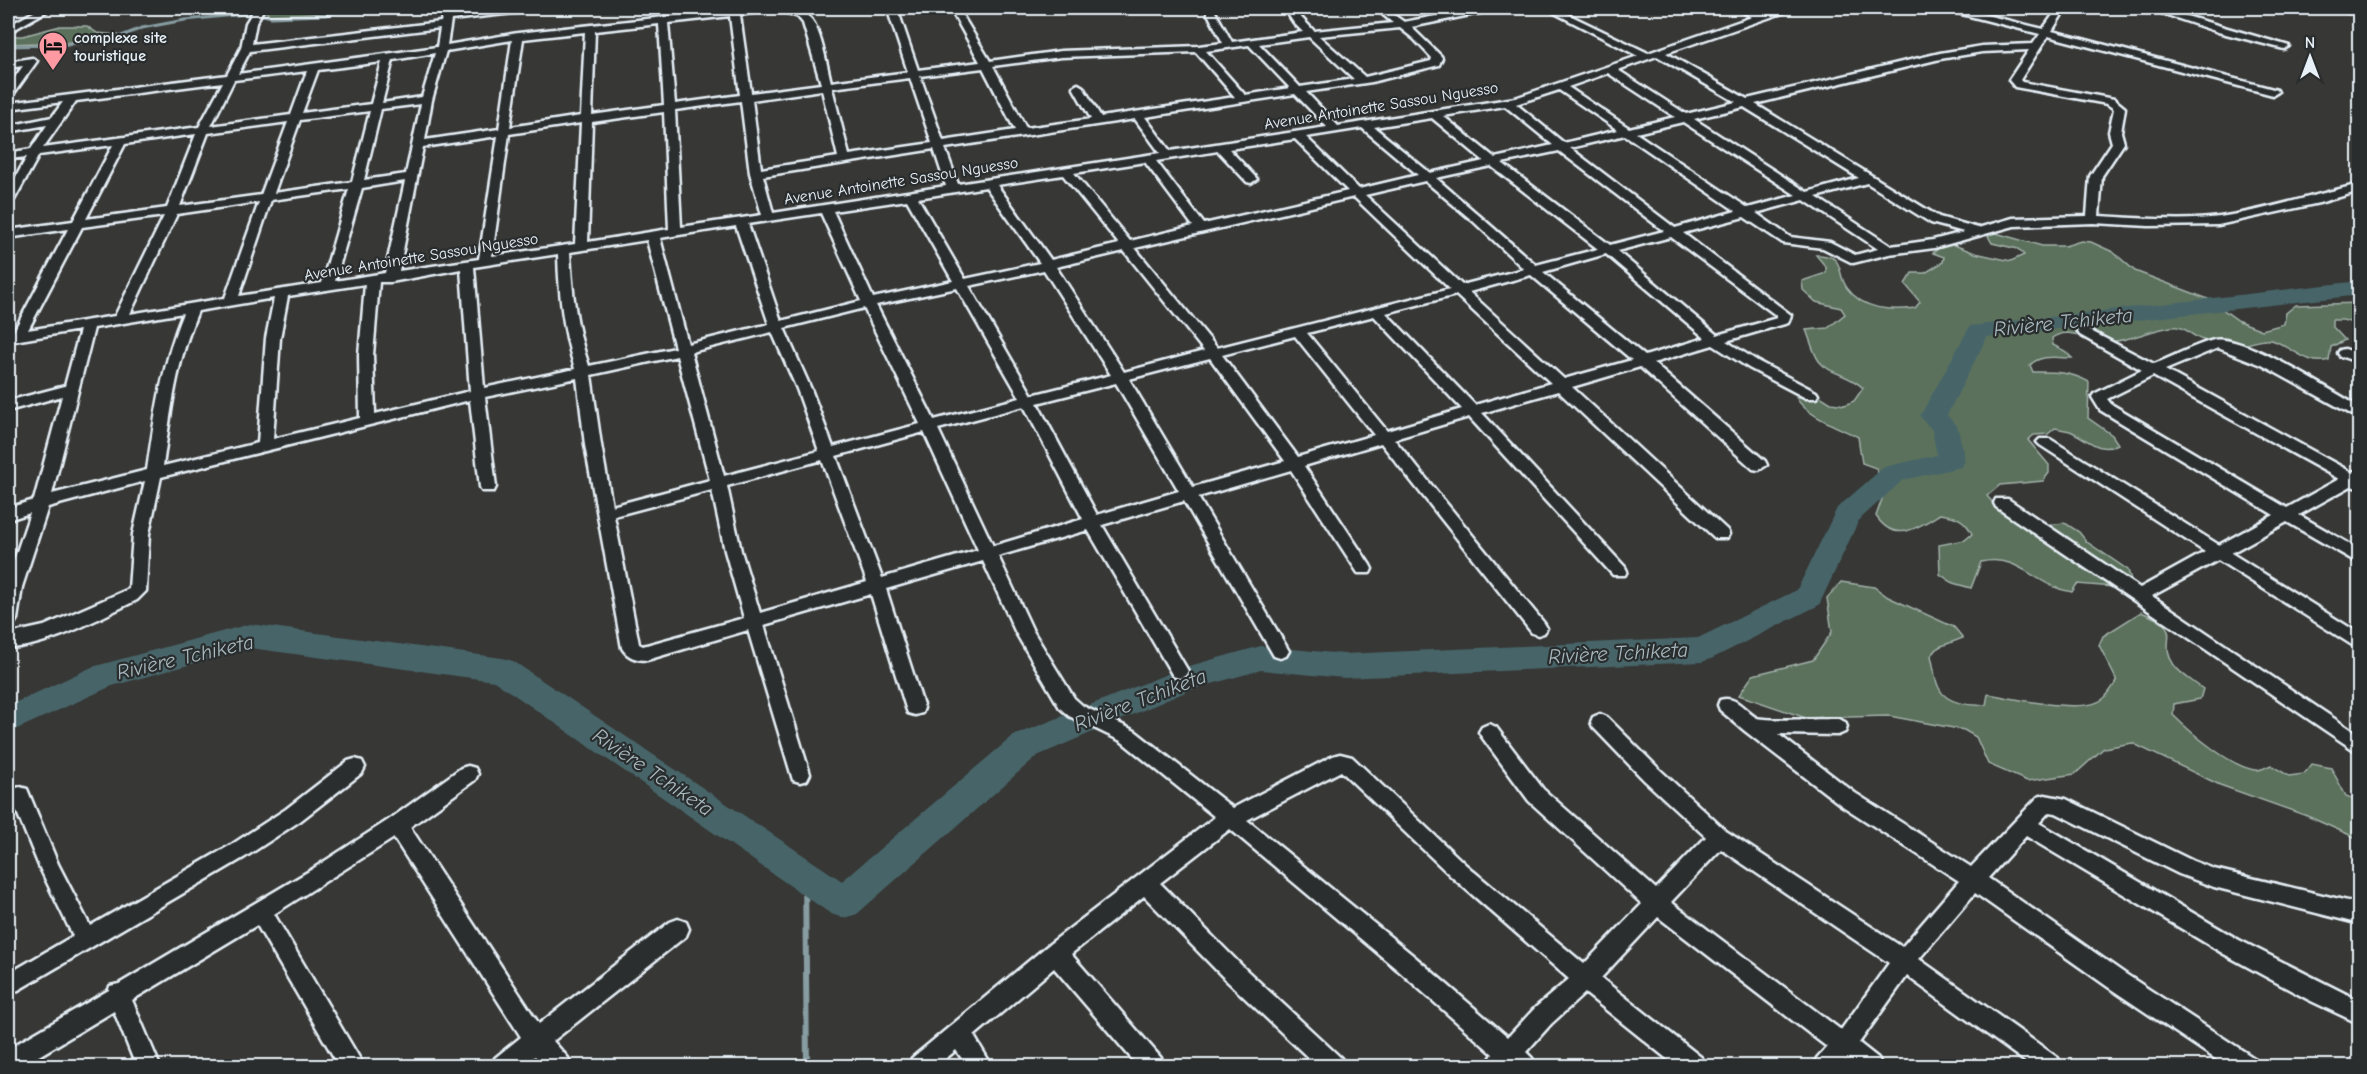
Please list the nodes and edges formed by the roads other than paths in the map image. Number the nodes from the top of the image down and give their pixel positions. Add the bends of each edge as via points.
1 (47, 8) edge
2 (259, 8) edge
3 (532, 8) edge
4 (772, 8) edge
5 (780, 8) edge
6 (954, 8) edge
7 (1209, 8) edge
8 (1288, 8) edge
9 (1379, 8) edge
10 (1490, 8) edge
11 (1548, 8) edge
12 (1740, 8) edge
13 (1788, 8) edge
14 (1949, 8) edge
15 (2062, 8) edge
16 (2151, 8) edge
17 (734, 9) edge
18 (894, 14) dead end
19 (447, 16) edge
20 (1760, 17) junction
21 (663, 19) junction
22 (1403, 25) junction
23 (590, 28) junction
24 (8, 30) edge
25 (2046, 32) junction
26 (1311, 34) junction
27 (518, 36) junction
28 (1251, 42) junction
29 (1229, 45) junction
30 (2284, 46) dead end
31 (2035, 47) junction
32 (246, 48) junction
33 (442, 48) junction
34 (1198, 49) junction
35 (1652, 54) junction
36 (388, 58) junction
37 (986, 64) junction
38 (8, 65) edge
39 (314, 66) junction
40 (1609, 69) junction
41 (915, 75) junction
42 (233, 77) junction
43 (1362, 80) junction
44 (827, 86) junction
45 (1560, 86) junction
46 (1078, 87) dead end
47 (1298, 90) junction
48 (2273, 92) dead end
49 (8, 94) edge
50 (746, 97) junction
51 (72, 98) junction
52 (1242, 98) junction
53 (427, 100) junction
54 (1512, 101) junction
55 (1746, 102) junction
56 (8, 106) edge
57 (377, 106) junction
58 (668, 108) junction
59 (1137, 114) junction
60 (1434, 114) junction
61 (294, 116) junction
62 (1685, 117) junction
63 (586, 119) junction
64 (53, 120) junction
65 (1097, 120) junction
66 (1365, 125) junction
67 (204, 128) junction
68 (8, 129) edge
69 (1335, 129) junction
70 (506, 131) junction
71 (1022, 132) junction
72 (1626, 132) junction
73 (1297, 135) junction
74 (122, 139) junction
75 (419, 144) junction
76 (938, 145) junction
77 (1562, 146) junction
78 (1221, 147) junction
79 (38, 151) junction
80 (1167, 155) junction
81 (8, 156) edge
82 (1148, 158) junction
83 (844, 159) junction
84 (1493, 162) junction
85 (1066, 171) junction
86 (756, 173) junction
87 (411, 177) junction
88 (1429, 177) junction
89 (1251, 179) dead end
90 (1869, 179) junction
91 (988, 183) junction
92 (357, 184) junction
93 (2360, 187) edge
94 (953, 188) junction
95 (1356, 193) junction
96 (910, 195) junction
97 (1806, 197) junction
98 (266, 198) junction
99 (8, 200) edge
100 (826, 209) junction
101 (172, 211) junction
102 (1746, 212) junction
103 (769, 219) junction
104 (2093, 219) junction
105 (741, 222) junction
106 (77, 225) junction
107 (1201, 228) junction
108 (1674, 231) junction
109 (1977, 231) junction
110 (675, 233) junction
111 (8, 234) edge
112 (653, 237) junction
113 (1128, 246) junction
114 (581, 248) junction
115 (1607, 249) junction
116 (564, 250) junction
117 (1889, 250) junction
118 (484, 263) junction
119 (467, 266) junction
120 (1048, 266) junction
121 (1533, 270) junction
122 (391, 278) junction
123 (372, 280) junction
124 (960, 285) junction
125 (327, 287) junction
126 (1460, 290) junction
127 (282, 294) junction
128 (231, 301) junction
129 (869, 303) junction
130 (192, 308) junction
131 (1376, 311) junction
132 (120, 320) junction
133 (88, 325) junction
134 (776, 325) junction
135 (1299, 332) junction
136 (2085, 332) dead end
137 (13, 338) edge
138 (1715, 340) junction
139 (684, 351) junction
140 (2345, 353) dead end
141 (1214, 354) junction
142 (2360, 359) edge
143 (1642, 361) junction
144 (2153, 370) junction
145 (584, 374) junction
146 (1120, 377) junction
147 (1562, 384) junction
148 (70, 389) junction
149 (477, 394) junction
150 (1811, 395) dead end
151 (1028, 400) junction
152 (8, 406) edge
153 (1471, 410) junction
154 (2360, 414) edge
155 (368, 421) junction
156 (929, 426) junction
157 (1383, 436) junction
158 (2045, 442) dead end
159 (265, 445) junction
160 (828, 453) junction
161 (1294, 462) junction
162 (1759, 465) dead end
163 (154, 474) junction
164 (2357, 479) edge
165 (718, 482) junction
166 (488, 487) dead end
167 (1189, 494) junction
168 (2002, 503) dead end
169 (41, 504) junction
170 (607, 513) junction
171 (8, 514) edge
172 (2288, 515) junction
173 (1092, 522) junction
174 (1721, 534) dead end
175 (989, 552) junction
176 (2218, 553) junction
177 (2360, 558) edge
178 (1364, 569) dead end
179 (1619, 571) dead end
180 (877, 587) junction
181 (2139, 596) junction
182 (8, 619) edge
183 (755, 623) junction
184 (1538, 628) dead end
185 (8, 641) edge
186 (2360, 643) edge
187 (1280, 651) dead end
188 (1179, 671) dead end
189 (1727, 705) dead end
190 (915, 708) dead end
191 (1600, 722) dead end
192 (1752, 726) junction
193 (1838, 727) dead end
194 (1489, 732) dead end
195 (2360, 746) edge
196 (355, 767) dead end
197 (468, 774) dead end
198 (800, 774) dead end
199 (20, 795) dead end
200 (1230, 820) junction
201 (397, 825) junction
202 (2025, 825) junction
203 (1719, 837) junction
204 (1973, 879) junction
205 (1145, 882) junction
206 (1657, 904) junction
207 (260, 910) junction
208 (2360, 914) edge
209 (678, 929) dead end
210 (86, 940) junction
211 (1055, 953) junction
212 (1904, 961) junction
213 (1585, 979) junction
214 (8, 986) edge
215 (118, 994) junction
216 (2360, 1013) edge
217 (959, 1034) junction
218 (537, 1041) junction
219 (1844, 1045) junction
220 (8, 1062) edge
221 (1511, 1062) edge
222 (148, 1066) edge
223 (352, 1066) edge
224 (503, 1066) edge
225 (560, 1066) edge
226 (920, 1066) edge
227 (980, 1066) edge
228 (1153, 1066) edge
229 (1333, 1066) edge
230 (1694, 1066) edge
231 (1825, 1066) edge
232 (1870, 1066) edge
233 (2050, 1066) edge
234 (2246, 1066) edge

1 - 24 street
2 - 32 street
3 - 19 street
4 - 17 street
5 - 44 street via 801,15 808,22
6 - 37 street
7 - 29 street
8 - 26 street
9 - 22 street
10 - 22 street
11 - 35 street
12 - 20 street
13 - 20 street, Avenue Antoinette Sassou Nguesso
14 - 25 street
15 - 25 street
16 - 30 street
17 - 21 street
17 - 50 street
18 - 41 street
19 - 32 street
19 - 33 street
20 - 35 street, Avenue Antoinette Sassou Nguesso
21 - 23 street
21 - 58 street
22 - 26 street
22 - 43 street via 1437,61
23 - 27 street
23 - 63 street
25 - 31 street
25 - 48 street
26 - 28 street
26 - 43 street
27 - 33 street
27 - 70 street
28 - 29 street
28 - 47 street
29 - 34 street
31 - 55 street via 1960,52
31 - 104 street via 2014,80 2019,85 2110,101 2120,108 2115,132 2118,143 2096,176
32 - 42 street
33 - 36 street
33 - 53 street
34 - 37 street via 1078,52
34 - 52 street
35 - 40 street, Avenue Antoinette Sassou Nguesso
35 - 55 street
36 - 39 street
36 - 57 street
37 - 41 street
37 - 71 street
38 - 49 street via 33,61
39 - 42 street
39 - 61 street
40 - 45 street, Avenue Antoinette Sassou Nguesso
40 - 62 street
41 - 44 street
41 - 76 street
42 - 51 street
42 - 67 street
43 - 47 street
44 - 50 street
44 - 83 street
45 - 54 street, Avenue Antoinette Sassou Nguesso
45 - 72 street
46 - 65 street
47 - 52 street
47 - 69 street
50 - 58 street
50 - 86 street
51 - 56 street
51 - 64 street
52 - 59 street
53 - 57 street
53 - 75 street
54 - 60 street, Avenue Antoinette Sassou Nguesso
54 - 77 street
55 - 62 street
55 - 90 street
57 - 61 street
57 - 92 street
58 - 63 street
58 - 110 street
59 - 65 street
59 - 80 street
60 - 66 street, Avenue Antoinette Sassou Nguesso
60 - 84 street
61 - 67 street
61 - 98 street
62 - 72 street
62 - 97 street
63 - 70 street
63 - 114 street
64 - 68 street
64 - 79 street
65 - 71 street
66 - 69 street, Avenue Antoinette Sassou Nguesso
66 - 88 street
67 - 74 street
67 - 101 street
69 - 73 street, Avenue Antoinette Sassou Nguesso
70 - 75 street
70 - 118 street
71 - 76 street
72 - 77 street
72 - 102 street
73 - 78 street, Avenue Antoinette Sassou Nguesso
73 - 95 street
74 - 79 street
74 - 106 street
75 - 87 street
76 - 83 street
76 - 94 street
77 - 84 street
77 - 108 street
78 - 80 street, Avenue Antoinette Sassou Nguesso
78 - 89 street
79 - 81 street
79 - 99 street
80 - 82 street, Avenue Antoinette Sassou Nguesso
82 - 85 street, Avenue Antoinette Sassou Nguesso
82 - 107 street
83 - 86 street
84 - 88 street
84 - 115 street
85 - 91 street, Avenue Antoinette Sassou Nguesso
85 - 113 street
86 - 103 street
87 - 92 street
87 - 122 street
88 - 95 street
88 - 121 street
90 - 97 street
90 - 109 street via 1935,220
91 - 94 street, Avenue Antoinette Sassou Nguesso
91 - 120 street
92 - 98 street
92 - 125 street
93 - 104 street via 2218,221
94 - 96 street, Avenue Antoinette Sassou Nguesso
95 - 107 street
95 - 126 street
96 - 100 street, Avenue Antoinette Sassou Nguesso
96 - 124 street
97 - 102 street
97 - 117 street
98 - 101 street
98 - 128 street
100 - 103 street, Avenue Antoinette Sassou Nguesso
100 - 129 street
101 - 106 street
101 - 132 street
102 - 108 street
102 - 117 street via 1787,240 1826,245 1853,260
103 - 105 street, Avenue Antoinette Sassou Nguesso
104 - 109 street via 2013,222
105 - 110 street, Avenue Antoinette Sassou Nguesso
105 - 134 street
106 - 111 street
106 - 137 street
107 - 113 street
108 - 115 street
108 - 138 street via 1784,315 1784,320 1775,324
109 - 117 street via 1918,248
110 - 112 street, Avenue Antoinette Sassou Nguesso
112 - 114 street, Avenue Antoinette Sassou Nguesso
112 - 139 street
113 - 120 street
113 - 141 street
114 - 116 street, Avenue Antoinette Sassou Nguesso
115 - 121 street
115 - 138 street
116 - 118 street, Avenue Antoinette Sassou Nguesso
116 - 145 street via 572,333
118 - 119 street, Avenue Antoinette Sassou Nguesso
119 - 122 street, Avenue Antoinette Sassou Nguesso
119 - 149 street
120 - 124 street
120 - 146 street
121 - 126 street
121 - 143 street
122 - 123 street, Avenue Antoinette Sassou Nguesso
123 - 125 street, Avenue Antoinette Sassou Nguesso
123 - 155 street via 366,355
124 - 129 street
124 - 151 street
125 - 127 street, Avenue Antoinette Sassou Nguesso
126 - 131 street
126 - 147 street
127 - 128 street, Avenue Antoinette Sassou Nguesso
127 - 159 street via 273,338
128 - 130 street, Avenue Antoinette Sassou Nguesso
129 - 134 street
129 - 156 street
130 - 132 street, Avenue Antoinette Sassou Nguesso
130 - 163 street via 169,374
131 - 135 street
131 - 153 street
132 - 133 street, Avenue Antoinette Sassou Nguesso
133 - 137 street, Avenue Antoinette Sassou Nguesso
133 - 148 street
134 - 139 street
134 - 160 street
135 - 141 street
135 - 157 street
136 - 144 street
138 - 143 street
138 - 150 street
139 - 145 street
139 - 165 street
140 - 142 street
141 - 146 street
141 - 161 street
143 - 147 street
143 - 162 street
144 - 154 street via 2217,344 2226,344
144 - 164 street
144 - 172 street via 2103,394 2100,400 2105,407
145 - 149 street
145 - 170 street via 592,445
146 - 151 street
146 - 167 street
147 - 153 street
147 - 174 street
148 - 152 street
148 - 169 street
149 - 155 street
149 - 166 street
151 - 156 street
151 - 173 street
153 - 157 street
153 - 179 street
155 - 159 street
156 - 160 street
156 - 175 street
157 - 161 street
157 - 184 street
158 - 176 street
159 - 163 street
160 - 165 street
160 - 180 street
161 - 167 street
161 - 178 street
163 - 169 street
163 - 185 street via 141,534 139,587 135,594 22,640
164 - 172 street
165 - 170 street
165 - 183 street via 733,551
167 - 173 street
167 - 187 street
168 - 181 street
169 - 171 street
169 - 182 street via 13,587
170 - 183 street via 631,648 635,651 647,653
172 - 176 street
172 - 177 street
173 - 175 street
173 - 188 street
175 - 180 street
175 - 200 street via 1025,633 1067,703 1128,736
176 - 181 street
176 - 186 street
180 - 183 street
180 - 190 street
181 - 195 street
183 - 198 street
189 - 192 street
191 - 203 street
192 - 193 street
192 - 204 street via 1848,799
194 - 206 street via 1536,795
196 - 210 street via 283,821
197 - 201 street
199 - 210 street via 49,866
200 - 205 street
200 - 213 street via 1335,762 1345,763 1459,871
200 - 221 street via 1407,964
201 - 207 street
201 - 218 street
202 - 204 street
202 - 208 street via 2045,803 2054,803 2186,868
202 - 216 street via 2266,967
203 - 206 street
203 - 212 street
204 - 212 street
204 - 234 street
205 - 211 street
205 - 229 street
206 - 213 street
206 - 219 street
207 - 215 street
207 - 223 street
209 - 218 street
210 - 214 street
211 - 217 street
211 - 228 street
212 - 219 street
212 - 233 street
213 - 221 street via 1543,1016
213 - 230 street
215 - 220 street
215 - 222 street
217 - 226 street
217 - 227 street
218 - 224 street
218 - 225 street
219 - 231 street
219 - 232 street

